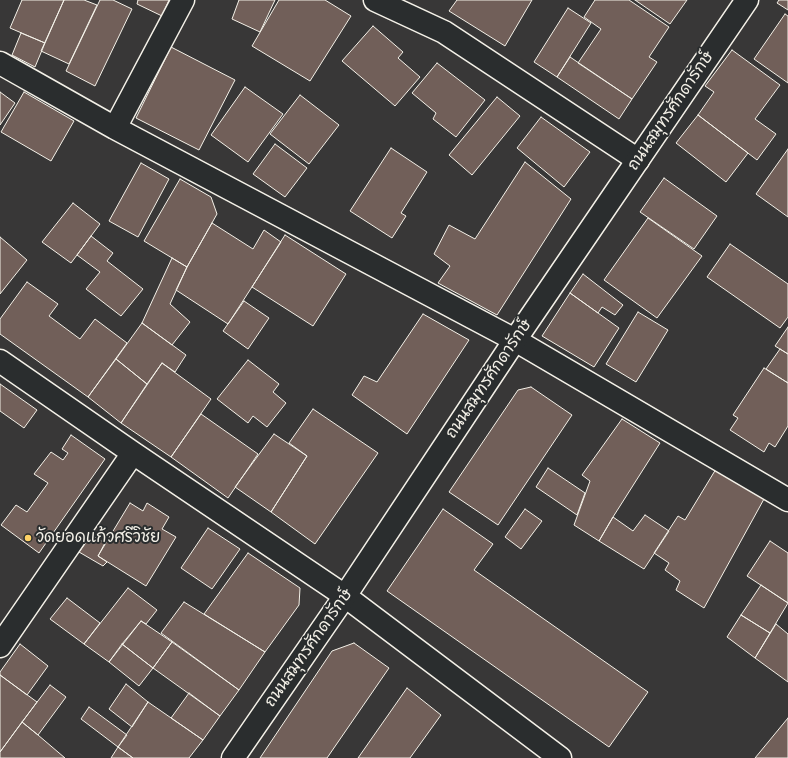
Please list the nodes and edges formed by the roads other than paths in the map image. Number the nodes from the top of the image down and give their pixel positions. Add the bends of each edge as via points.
1 (183, 0) edge
2 (375, 0) edge
3 (747, 0) edge
4 (0, 63) edge
5 (115, 128) junction
6 (638, 160) junction
7 (515, 340) junction
8 (0, 361) edge
9 (133, 453) junction
10 (788, 500) edge
11 (345, 596) junction
12 (0, 646) edge
13 (232, 758) edge
14 (560, 758) edge

1 - 5 street
2 - 6 street via 444,32
3 - 6 street, ถนนสมุทรศักดารักษ์
4 - 5 street
5 - 7 street
6 - 7 street, ถนนสมุทรศักดารักษ์
7 - 10 street
7 - 11 street, ถนนสมุทรศักดารักษ์
8 - 9 street
9 - 11 street
9 - 12 street
11 - 13 street, ถนนสมุทรศักดารักษ์
11 - 14 street

